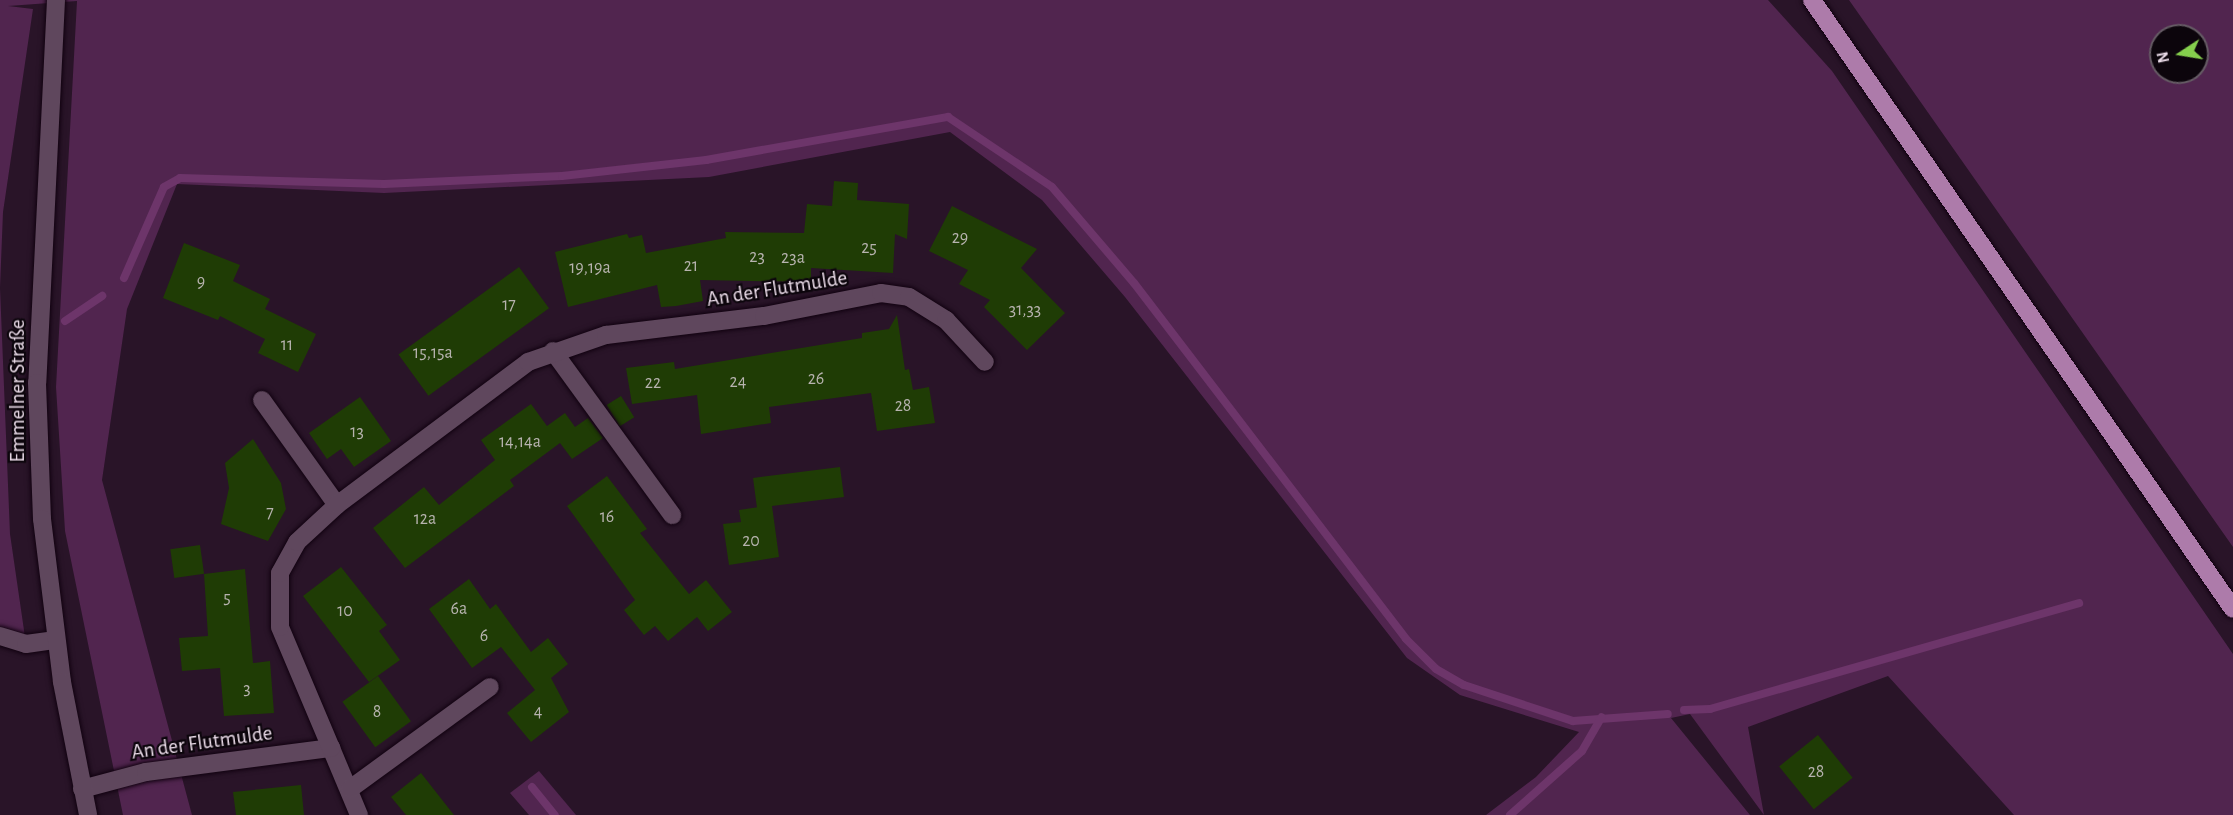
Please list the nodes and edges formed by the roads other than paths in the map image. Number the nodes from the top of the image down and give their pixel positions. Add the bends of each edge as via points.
1 (56, 0) edge
2 (1812, 0) edge
3 (553, 351) junction
4 (985, 362) dead end
5 (262, 400) dead end
6 (337, 505) junction
7 (672, 514) dead end
8 (2233, 609) edge
9 (0, 636) edge
10 (56, 639) junction
11 (490, 687) dead end
12 (331, 748) junction
13 (82, 789) junction
14 (350, 789) junction
15 (88, 815) edge
16 (359, 815) edge

1 - 10 street, Emmelner Straße via 37,383 42,519
2 - 8 main road
3 - 4 street, An der Flutmulde via 606,335 764,316 881,293 909,297 946,320
3 - 6 street, An der Flutmulde via 508,374
3 - 7 street
5 - 6 street
6 - 12 street, An der Flutmulde via 297,542 280,573 278,600 280,627
9 - 10 street via 26,644
10 - 13 street, Emmelner Straße
11 - 14 street
12 - 13 street, An der Flutmulde via 146,772
12 - 14 street, An der Flutmulde
13 - 15 street, Emmelner Straße
14 - 16 street, An der Flutmulde

